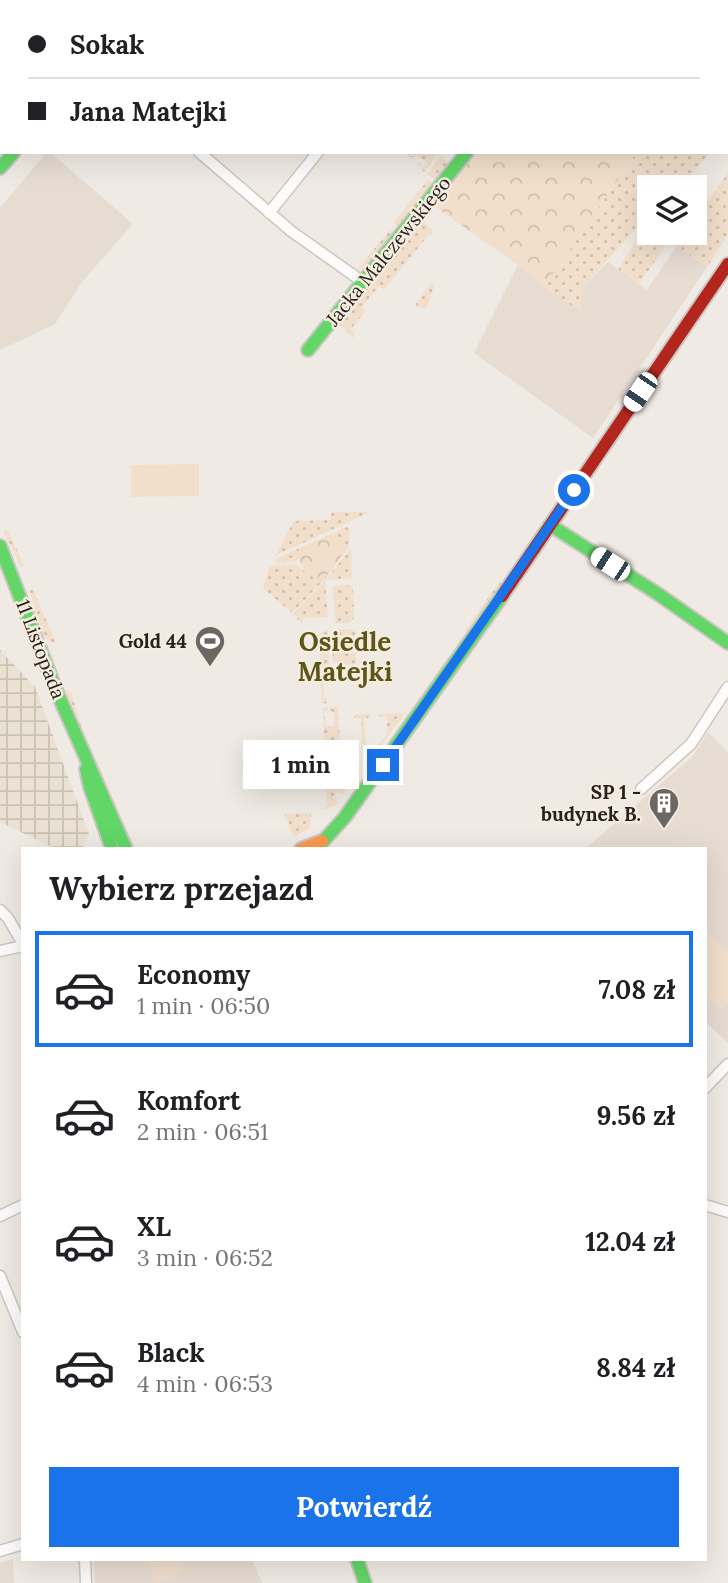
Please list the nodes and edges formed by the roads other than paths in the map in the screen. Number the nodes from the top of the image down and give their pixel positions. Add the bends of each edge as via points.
1 (12, 154) edge
2 (201, 154) edge
3 (316, 154) edge
4 (465, 154) edge
5 (0, 168) edge
6 (269, 213) junction
7 (728, 264) edge
8 (363, 282) junction
9 (308, 350) dead end
10 (550, 525) junction
11 (0, 546) edge
12 (728, 643) edge
13 (728, 687) edge
14 (83, 752) junction
15 (641, 789) dead end
16 (319, 845) edge
17 (111, 847) edge
18 (125, 847) edge
19 (0, 910) edge
20 (21, 941) edge
21 (21, 946) edge
22 (0, 951) edge
23 (728, 1064) edge
24 (707, 1086) edge
25 (21, 1206) edge
26 (707, 1206) edge
27 (728, 1212) edge
28 (0, 1216) edge
29 (0, 1276) edge
30 (21, 1327) edge
31 (21, 1545) edge
32 (0, 1551) edge
33 (85, 1561) edge
34 (358, 1561) edge
35 (86, 1583) edge
36 (365, 1583) edge

1 - 5 street
2 - 6 street
3 - 6 street
4 - 8 street, Jacka Malczewskiego
6 - 8 street
7 - 10 street
8 - 9 street, Jacka Malczewskiego
10 - 12 street
10 - 16 street via 364,792
11 - 14 street, 11 Listopada
13 - 15 street via 691,744
14 - 17 street, 11 Listopada
14 - 18 street, 11 Listopada
19 - 20 street
21 - 22 street
23 - 24 street
25 - 28 street
26 - 27 street
29 - 30 street
31 - 32 street
33 - 35 street
34 - 36 street

